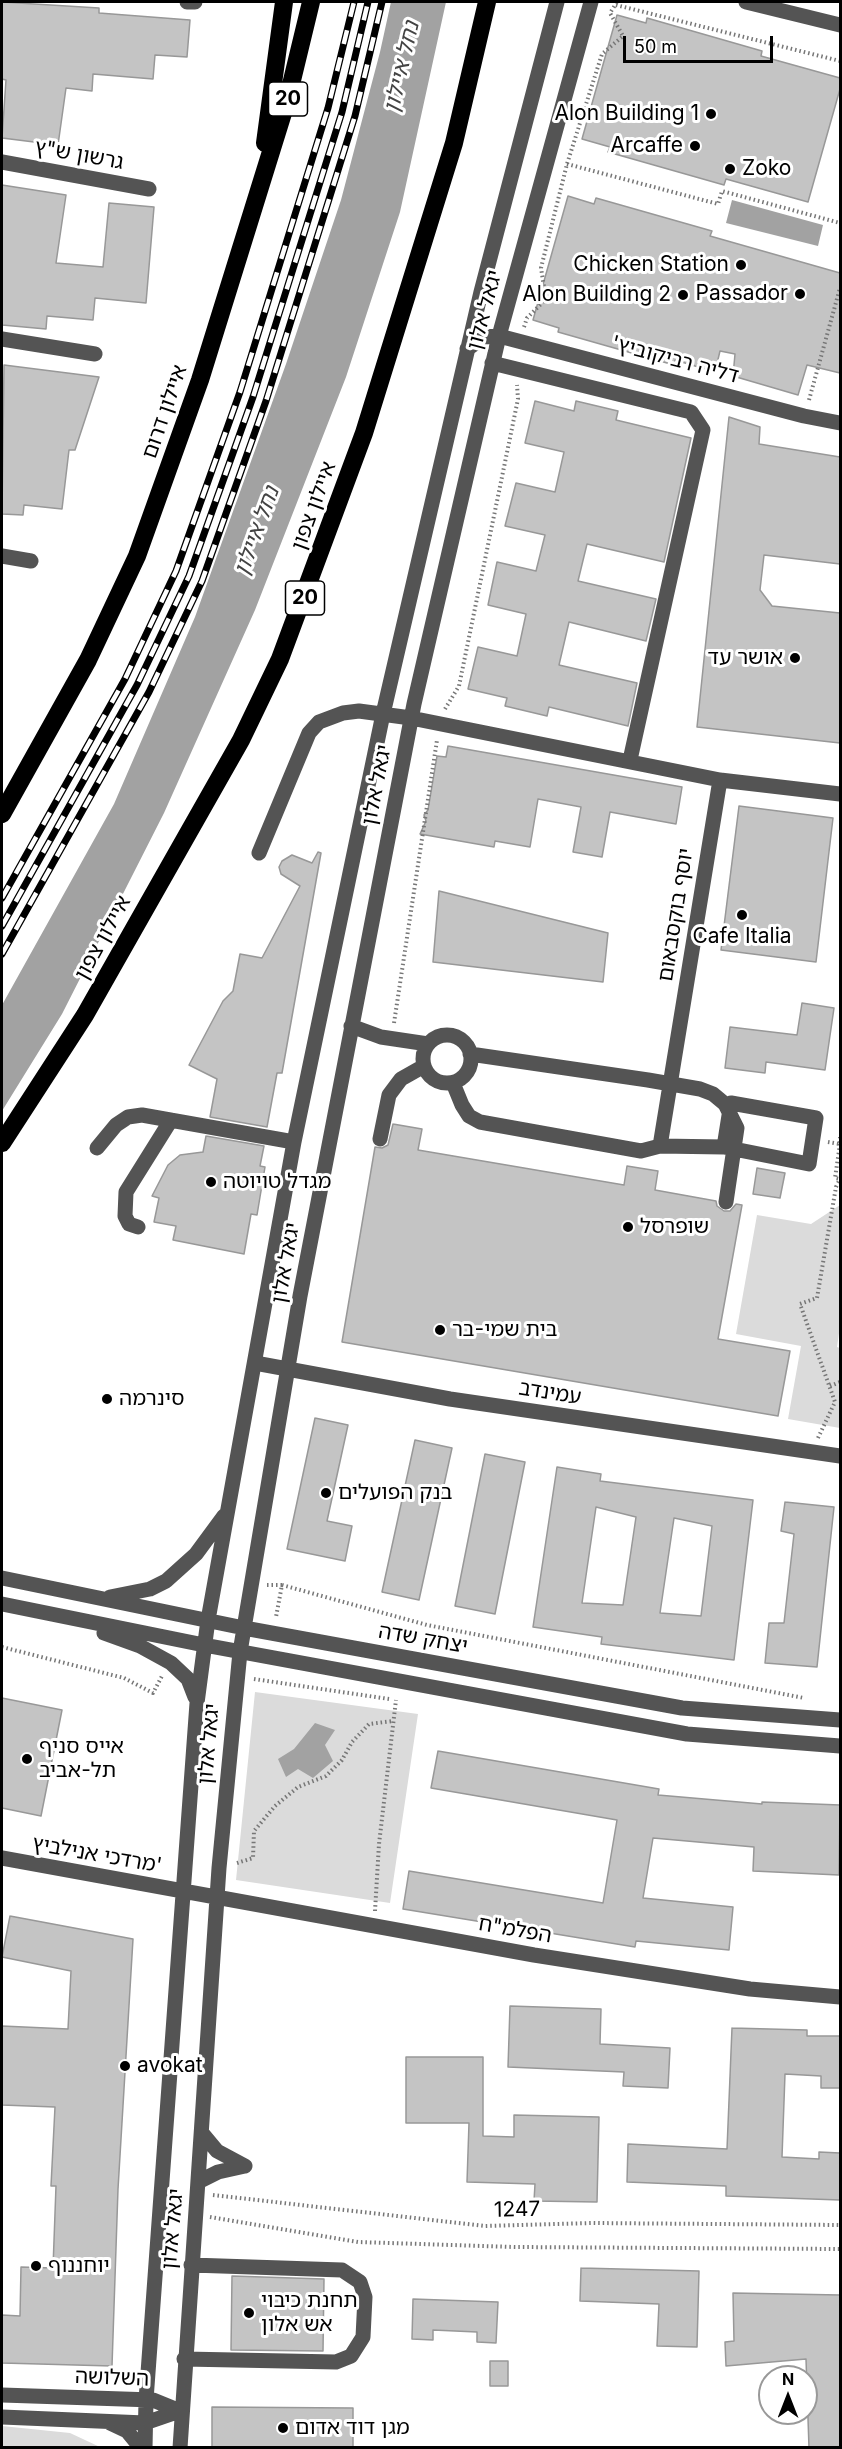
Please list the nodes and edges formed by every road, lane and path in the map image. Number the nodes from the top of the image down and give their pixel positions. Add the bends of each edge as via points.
1 (188, 2) edge
2 (195, 2) edge
3 (284, 2) edge
4 (311, 2) edge
5 (487, 2) edge
6 (557, 2) edge
7 (591, 2) edge
8 (746, 2) edge
9 (617, 3) edge
10 (840, 26) edge
11 (840, 61) edge
12 (548, 158) junction
13 (2, 162) edge
14 (567, 164) junction
15 (149, 189) dead end
16 (258, 195) junction
17 (840, 223) edge
18 (840, 288) edge
19 (499, 336) junction
20 (2, 339) edge
21 (521, 341) junction
22 (467, 349) junction
23 (95, 354) dead end
24 (492, 363) junction
25 (515, 368) junction
26 (804, 416) junction
27 (840, 423) edge
28 (2, 556) edge
29 (31, 561) dead end
30 (383, 714) junction
31 (411, 718) junction
32 (441, 724) junction
33 (630, 760) junction
34 (720, 780) junction
35 (840, 794) edge
36 (2, 814) edge
37 (259, 853) dead end
38 (351, 1026) junction
39 (391, 1038) junction
40 (428, 1044) junction
41 (470, 1054) junction
42 (423, 1066) junction
43 (453, 1083) junction
44 (171, 1120) junction
45 (380, 1139) dead end
46 (294, 1142) junction
47 (2, 1143) edge
48 (840, 1144) edge
49 (660, 1146) junction
50 (724, 1147) junction
51 (97, 1148) dead end
52 (840, 1179) edge
53 (726, 1202) dead end
54 (138, 1227) dead end
55 (255, 1363) junction
56 (288, 1371) junction
57 (840, 1382) edge
58 (830, 1386) junction
59 (821, 1433) dead end
60 (840, 1456) edge
61 (227, 1510) junction
62 (2, 1578) edge
63 (282, 1585) dead end
64 (96, 1599) junction
65 (2, 1604) edge
66 (50, 1615) junction
67 (208, 1620) junction
68 (244, 1628) junction
69 (204, 1646) junction
70 (2, 1647) edge
71 (240, 1652) junction
72 (153, 1693) dead end
73 (396, 1700) dead end
74 (816, 1701) dead end
75 (196, 1703) junction
76 (840, 1720) edge
77 (393, 1721) junction
78 (840, 1746) edge
79 (2, 1858) edge
80 (219, 1868) junction
81 (185, 1892) junction
82 (217, 1898) junction
83 (374, 1926) junction
84 (840, 1997) edge
85 (202, 2133) junction
86 (197, 2188) junction
87 (195, 2215) junction
88 (840, 2225) edge
89 (840, 2249) edge
90 (191, 2265) junction
91 (184, 2359) junction
92 (2, 2395) edge
93 (146, 2400) junction
94 (180, 2411) junction
95 (2, 2417) edge
96 (101, 2420) junction
97 (146, 2423) junction
98 (143, 2448) edge
99 (180, 2448) edge

1 - 2 street
3 - 16 highway
4 - 16 highway, איילון דרום / 20
5 - 47 highway, איילון צפון / 20 via 454,143 371,411 285,649 241,740 85,1015
6 - 22 street, יגאל אלון
7 - 12 street, יגאל אלון
8 - 10 street
9 - 11 path
9 - 14 path via 610,12 623,36 602,54
12 - 14 path
12 - 19 street, יגאל אלון
13 - 15 street, גרשון ש"ץ
14 - 17 path via 718,204 722,191
14 - 21 path via 541,268 546,299 526,318
16 - 36 highway, איילון דרום / 20 via 200,380 137,556 88,660
18 - 26 path
19 - 21 street, 'דליה רביקוביץ
19 - 22 street via 484,337
19 - 24 street, יגאל אלון
20 - 23 street
21 - 26 street, 'דליה רביקוביץ
22 - 30 street, יגאל אלון
24 - 25 street
24 - 31 street, יגאל אלון
25 - 32 path via 518,399 459,686
25 - 33 street via 691,412 703,430
26 - 27 street, 'דליה רביקוביץ
28 - 29 street
30 - 31 street
30 - 37 street via 359,711 331,715 314,727
30 - 46 street, יגאל אלון
31 - 32 street
31 - 38 street, יגאל אלון
32 - 33 street
32 - 39 path
33 - 34 street
34 - 35 street
34 - 49 street, יוסף בוקסבאום
38 - 39 street
38 - 56 street, יגאל אלון
39 - 40 street
40 - 41 street via 441,1036 456,1037
40 - 42 street
41 - 43 street via 465,1075
41 - 53 street via 648,1080 713,1094 729,1109 737,1128
42 - 43 street via 438,1082
42 - 45 street via 401,1079 389,1095
43 - 49 street via 469,1116 480,1122 641,1151
44 - 46 street
44 - 51 street via 128,1117
44 - 54 street via 126,1192 125,1216 129,1224
46 - 55 street, יגאל אלון
48 - 52 path via 835,1178
49 - 50 street
50 - 50 street via 809,1164 816,1118 732,1103
52 - 58 path via 817,1298 800,1304
55 - 56 street, עמינדב
55 - 61 street, יגאל אלון
56 - 60 street, עמינדב via 462,1401
56 - 68 street, יגאל אלון
57 - 58 path
58 - 59 path via 835,1401
61 - 64 street via 196,1554 166,1581 136,1593
61 - 67 street, יגאל אלון
62 - 64 street, יצחק שדה
63 - 74 path, יצחק שדה via 428,1625
64 - 67 street, יצחק שדה
65 - 66 street
66 - 69 street
66 - 75 street via 140,1646 171,1663 188,1679
67 - 68 street, יצחק שדה
67 - 69 street, יגאל אלון
68 - 71 street, יגאל אלון
68 - 76 street, יצחק שדה via 682,1708
69 - 71 street
69 - 75 street, יגאל אלון
70 - 72 path via 124,1678
71 - 78 street via 687,1734
71 - 80 street, יגאל אלון
73 - 77 path
75 - 81 street, יגאל אלון
77 - 80 path via 369,1724 326,1776 298,1787 275,1806 254,1831 253,1858
77 - 83 path
79 - 81 street, מרדכי אנילביץ'
80 - 82 street, יגאל אלון
81 - 82 street, הפלמ"ח
81 - 93 street, יגאל אלון
82 - 83 street, הפלמ"ח
82 - 85 street, יגאל אלון
83 - 84 street, הפלמ"ח via 750,1989
85 - 86 street, יגאל אלון
85 - 86 street via 217,2151 244,2166 218,2172
86 - 87 street, יגאל אלון
86 - 88 path, 1247 via 485,2226
87 - 89 path via 358,2242
87 - 90 street, יגאל אלון
90 - 91 street, יגאל אלון
90 - 91 street via 342,2270 360,2282 365,2297 363,2337 351,2356 336,2362
91 - 94 street, יגאל אלון
92 - 93 street, השלושה
93 - 94 street, השלושה
93 - 97 street, יגאל אלון
94 - 97 street, השלושה
94 - 99 street, יגאל אלון
95 - 96 street, השלושה
96 - 97 street, השלושה
96 - 98 street via 127,2431
97 - 98 street, יגאל אלון

